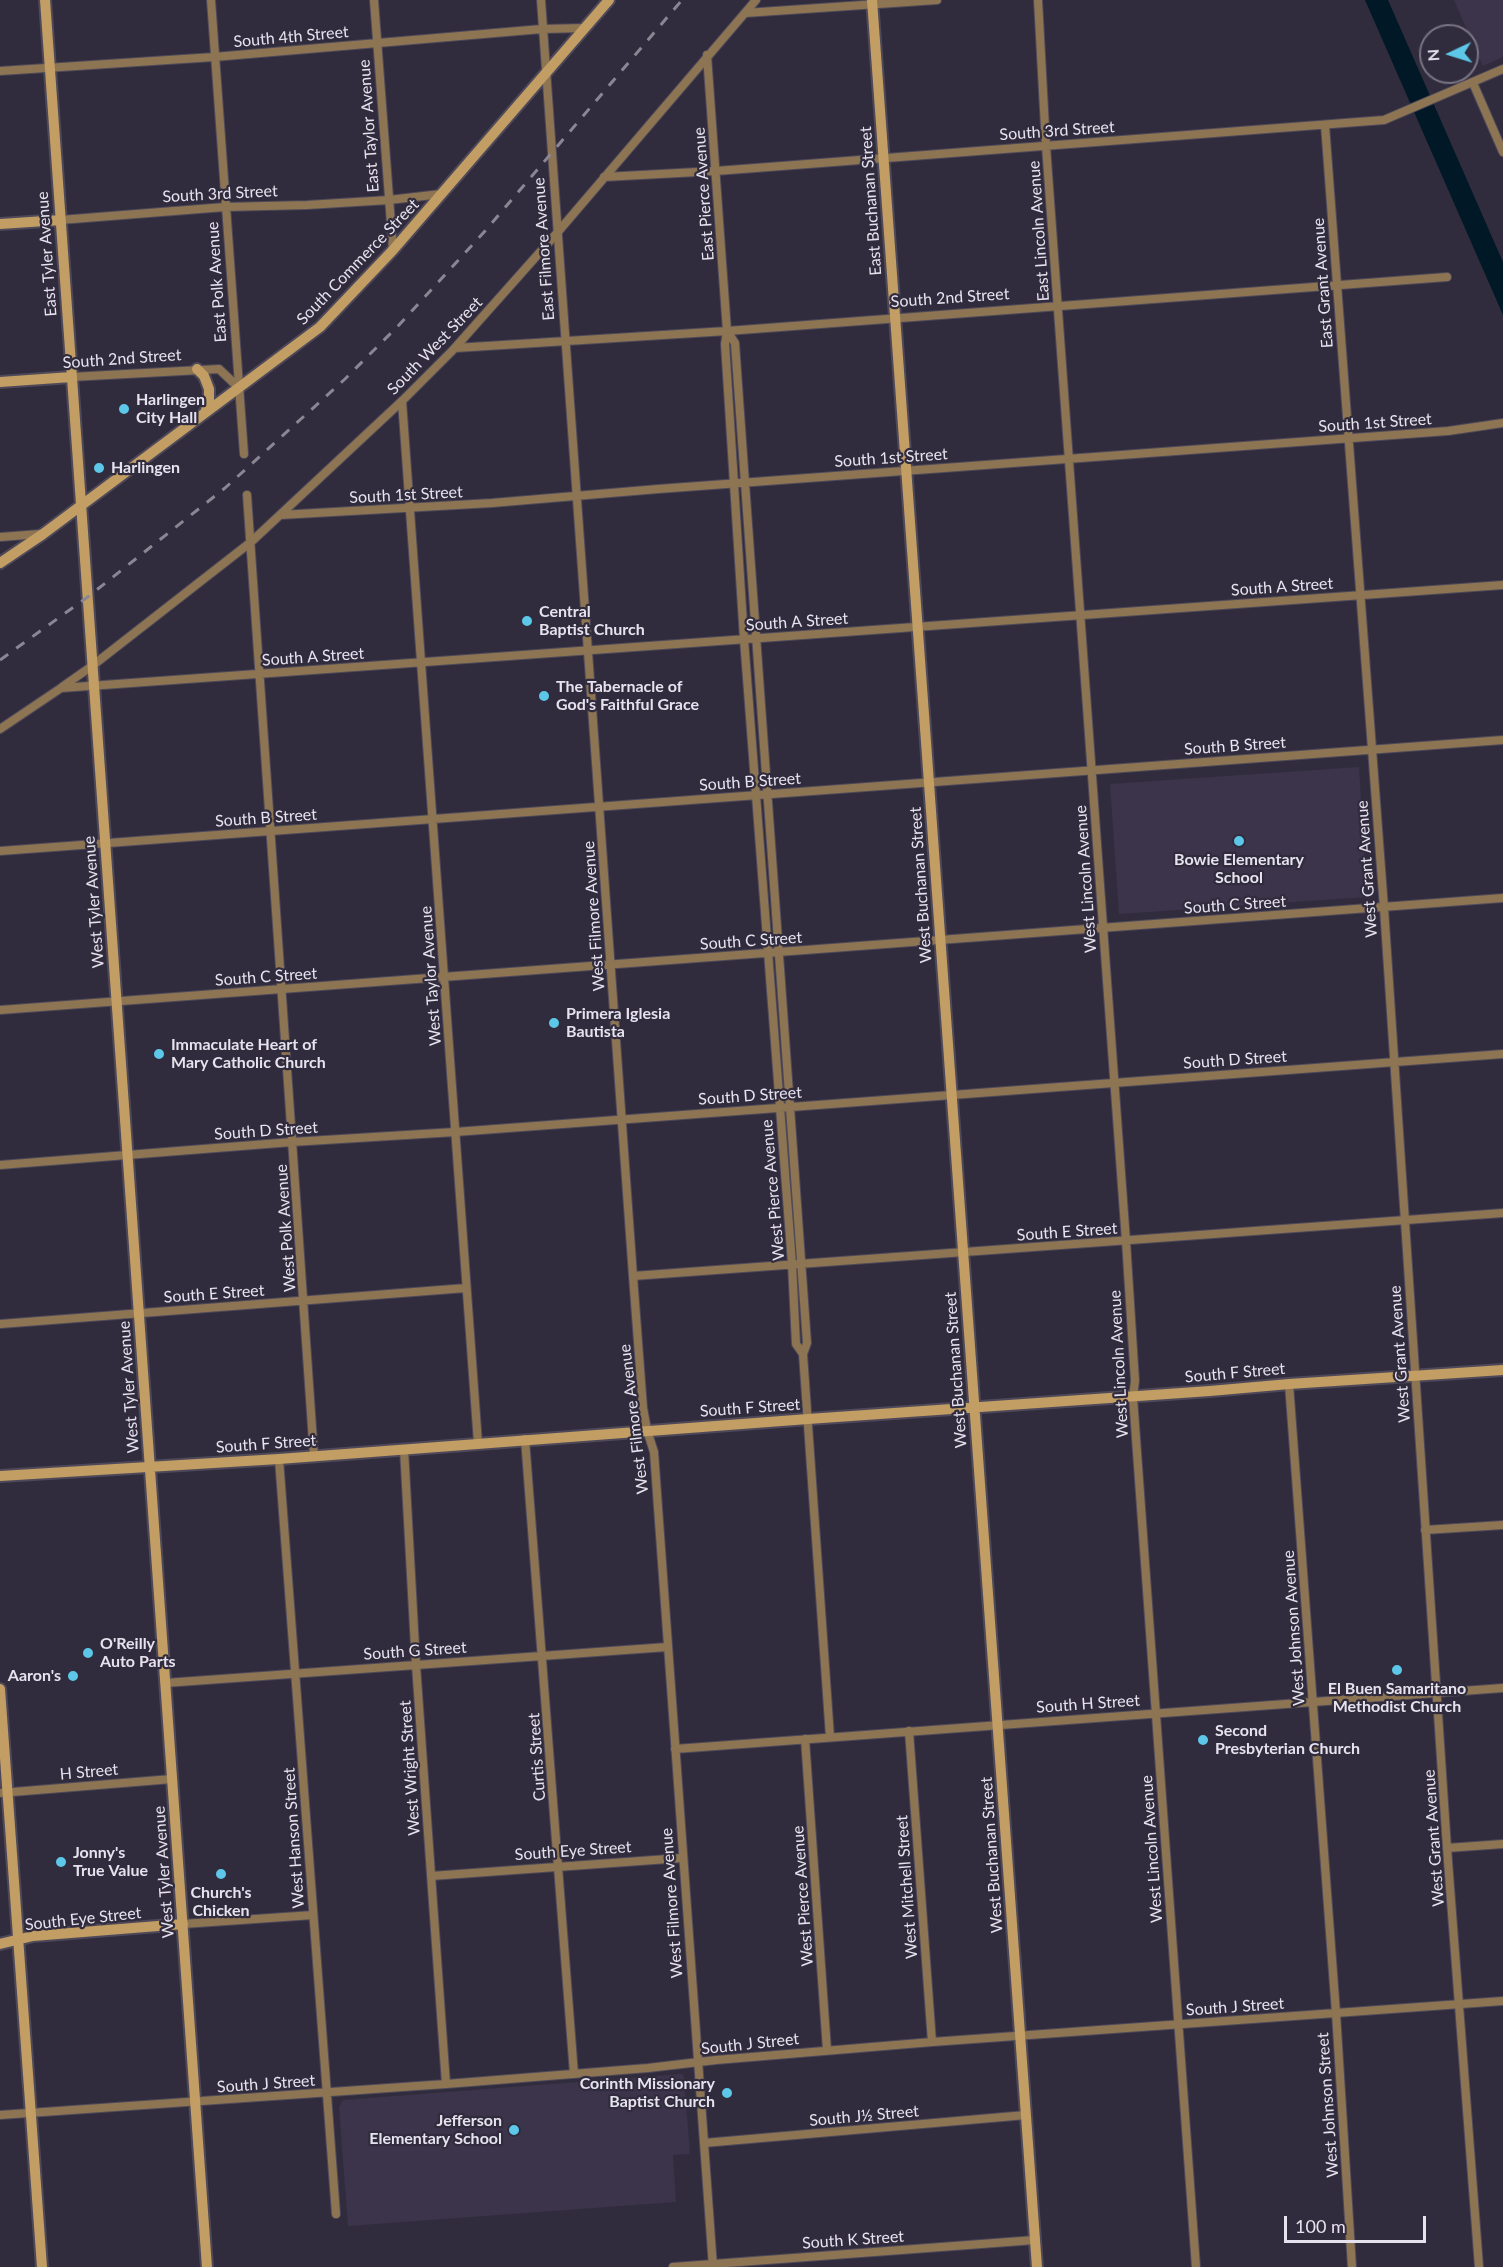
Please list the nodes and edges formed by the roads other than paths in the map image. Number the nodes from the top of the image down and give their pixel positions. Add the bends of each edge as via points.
1 (45, 0) edge
2 (211, 0) edge
3 (374, 0) edge
4 (541, 0) edge
5 (609, 0) edge
6 (756, 0) edge
7 (937, 0) edge
8 (1038, 0) edge
9 (872, 2) edge
10 (745, 13) junction
11 (585, 27) junction
12 (542, 29) junction
13 (376, 43) junction
14 (707, 55) junction
15 (214, 57) junction
16 (51, 67) junction
17 (1503, 69) edge
18 (0, 71) edge
19 (545, 72) junction
20 (1479, 80) edge
21 (1471, 84) edge
22 (1473, 84) edge
23 (1325, 125) junction
24 (1046, 146) junction
25 (1503, 152) edge
26 (883, 159) junction
27 (716, 171) junction
28 (604, 177) junction
29 (442, 194) junction
30 (389, 200) junction
31 (225, 207) junction
32 (60, 220) junction
33 (0, 224) edge
34 (556, 233) junction
35 (393, 250) junction
36 (1447, 277) dead end
37 (1337, 285) junction
38 (1059, 305) junction
39 (895, 317) junction
40 (728, 331) junction
41 (565, 342) junction
42 (455, 348) junction
43 (197, 369) junction
44 (71, 377) junction
45 (0, 382) edge
46 (238, 387) junction
47 (402, 401) junction
48 (205, 413) junction
49 (1503, 423) edge
50 (1348, 438) junction
51 (244, 454) dead end
52 (1069, 459) junction
53 (907, 471) junction
54 (733, 483) junction
55 (745, 483) junction
56 (247, 495) dead end
57 (577, 496) junction
58 (80, 505) junction
59 (411, 508) junction
60 (280, 515) junction
61 (43, 534) junction
62 (0, 537) edge
63 (250, 542) junction
64 (0, 563) edge
65 (1503, 585) edge
66 (1360, 595) junction
67 (1080, 615) junction
68 (916, 627) junction
69 (744, 639) junction
70 (756, 639) junction
71 (588, 652) junction
72 (421, 663) junction
73 (92, 666) junction
74 (259, 675) junction
75 (93, 686) junction
76 (61, 688) junction
77 (0, 729) edge
78 (1503, 740) edge
79 (1371, 750) junction
80 (1091, 771) junction
81 (929, 783) junction
82 (758, 794) junction
83 (767, 794) junction
84 (599, 807) junction
85 (434, 819) junction
86 (270, 831) junction
87 (105, 843) junction
88 (0, 851) edge
89 (1503, 898) edge
90 (1384, 908) junction
91 (1103, 929) junction
92 (940, 941) junction
93 (779, 952) junction
94 (769, 953) junction
95 (611, 965) junction
96 (445, 977) junction
97 (281, 990) junction
98 (116, 1002) junction
99 (0, 1010) edge
100 (1503, 1054) edge
101 (1393, 1062) junction
102 (1114, 1082) junction
103 (951, 1094) junction
104 (790, 1106) junction
105 (779, 1107) junction
106 (622, 1119) junction
107 (455, 1132) junction
108 (292, 1142) junction
109 (127, 1155) junction
110 (0, 1165) edge
111 (1503, 1213) edge
112 (1404, 1221) junction
113 (1126, 1241) junction
114 (963, 1253) junction
115 (792, 1264) junction
116 (802, 1264) junction
117 (633, 1276) junction
118 (466, 1288) junction
119 (305, 1301) junction
120 (139, 1313) junction
121 (0, 1324) edge
122 (803, 1354) junction
123 (1503, 1370) edge
124 (1415, 1377) junction
125 (1288, 1383) junction
126 (1133, 1397) junction
127 (973, 1409) junction
128 (808, 1419) junction
129 (647, 1430) junction
130 (525, 1439) junction
131 (478, 1443) junction
132 (404, 1449) junction
133 (314, 1456) junction
134 (279, 1459) junction
135 (150, 1465) junction
136 (0, 1476) edge
137 (1503, 1525) edge
138 (1425, 1530) junction
139 (667, 1647) junction
140 (543, 1656) junction
141 (416, 1665) junction
142 (296, 1672) junction
143 (165, 1683) junction
144 (1503, 1688) edge
145 (0, 1689) edge
146 (1437, 1692) junction
147 (1313, 1702) junction
148 (1155, 1713) junction
149 (998, 1724) junction
150 (909, 1731) junction
151 (830, 1737) junction
152 (805, 1739) junction
153 (675, 1749) junction
154 (172, 1779) junction
155 (4, 1793) edge
156 (1503, 1844) edge
157 (1447, 1848) junction
158 (682, 1858) junction
159 (558, 1868) junction
160 (431, 1876) junction
161 (314, 1915) junction
162 (183, 1924) junction
163 (19, 1941) junction
164 (0, 1944) edge
165 (1503, 2001) edge
166 (1460, 2004) junction
167 (1336, 2013) junction
168 (1179, 2025) junction
169 (1020, 2037) junction
170 (932, 2042) junction
171 (828, 2050) junction
172 (697, 2063) junction
173 (574, 2074) junction
174 (446, 2084) junction
175 (327, 2093) junction
176 (196, 2102) junction
177 (32, 2113) junction
178 (0, 2115) edge
179 (1026, 2115) junction
180 (704, 2143) junction
181 (336, 2214) dead end
182 (1035, 2240) junction
183 (713, 2266) edge
184 (42, 2267) edge
185 (207, 2267) edge
186 (673, 2267) edge
187 (1037, 2267) edge
188 (1196, 2267) edge
189 (1352, 2267) edge
190 (1479, 2267) edge

1 - 16 street, East Tyler Avenue
2 - 15 street, East Polk Avenue
3 - 13 street, East Taylor Avenue
4 - 12 street, East Filmore Avenue
5 - 11 street, South Commerce Street
6 - 10 street, South West Street
7 - 9 street
8 - 24 street, East Lincoln Avenue
9 - 10 street
9 - 26 street, East Buchanan Street
10 - 14 street, South West Street
11 - 12 street, South 4th Street
11 - 19 street, South Commerce Street
12 - 13 street, South 4th Street
12 - 19 street, East Filmore Avenue
13 - 15 street, South 4th Street
13 - 30 street, East Taylor Avenue
14 - 27 street, East Pierce Avenue
14 - 28 street, South West Street
15 - 16 street, South 4th Street
15 - 31 street, East Polk Avenue
16 - 18 street, South 4th Street
16 - 32 street, East Tyler Avenue
17 - 20 street, South 3rd Street
19 - 29 street, South Commerce Street
19 - 34 street, East Filmore Avenue
21 - 23 street, South 3rd Street via 1384,120
22 - 25 street
23 - 24 street, South 3rd Street
23 - 37 street, East Grant Avenue
24 - 26 street, South 3rd Street
24 - 38 street, East Lincoln Avenue
26 - 27 street, South 3rd Street
26 - 39 street, East Buchanan Street
27 - 28 street, South 3rd Street
27 - 40 street, East Pierce Avenue
28 - 34 street, South West Street
29 - 30 street, South 3rd Street
29 - 35 street, South Commerce Street
30 - 31 street, South 3rd Street
30 - 35 street, East Taylor Avenue
31 - 32 street, South 3rd Street
31 - 46 street, East Polk Avenue
32 - 33 street, South 3rd Street
32 - 44 street, East Tyler Avenue
34 - 41 street, East Filmore Avenue
34 - 42 street, South West Street
35 - 46 street, South Commerce Street via 320,327
36 - 37 street, South 2nd Street
37 - 38 street, South 2nd Street
37 - 50 street, East Grant Avenue
38 - 39 street, South 2nd Street
38 - 52 street, East Lincoln Avenue
39 - 40 street, South 2nd Street
39 - 53 street, East Buchanan Street
40 - 41 street, South 2nd Street
40 - 54 street, East Pierce Avenue via 725,344
40 - 55 street, East Pierce Avenue via 735,343
41 - 42 street, South 2nd Street
41 - 57 street, East Filmore Avenue
42 - 47 street, South West Street
43 - 44 street, South 2nd Street
43 - 46 street, South 2nd Street via 219,369
43 - 48 street via 208,389
44 - 45 street, South 2nd Street
44 - 58 street, East Tyler Avenue
46 - 48 street, South Commerce Street
46 - 51 street, East Polk Avenue
47 - 59 street
47 - 60 street, South West Street
48 - 58 street, South Commerce Street
49 - 50 street, South 1st Street
50 - 52 street, South 1st Street
50 - 66 street, West Grant Avenue
52 - 53 street, South 1st Street
52 - 67 street, West Lincoln Avenue
53 - 55 street, South 1st Street
53 - 68 street, West Buchanan Street
54 - 55 street, South 1st Street
54 - 57 street, South 1st Street
54 - 69 street, West Pierce Avenue
55 - 70 street, West Pierce Avenue
56 - 63 street, West Polk Avenue
57 - 59 street, South 1st Street
57 - 71 street, West Filmore Avenue
58 - 61 street, South Commerce Street
58 - 73 street, West Tyler Avenue
59 - 60 street, South 1st Street
59 - 72 street, West Taylor Avenue
60 - 63 street, South West Street
61 - 62 street
61 - 64 street, South Commerce Street
63 - 73 street, South West Street
63 - 74 street, West Polk Avenue
65 - 66 street, South A Street
66 - 67 street, South A Street
66 - 79 street, West Grant Avenue
67 - 68 street, South A Street
67 - 80 street, West Lincoln Avenue
68 - 70 street, South A Street
68 - 81 street, West Buchanan Street
69 - 70 street, South A Street
69 - 71 street, South A Street
69 - 82 street, West Pierce Avenue
70 - 83 street, West Pierce Avenue
71 - 72 street, South A Street
71 - 84 street, West Filmore Avenue
72 - 74 street, South A Street
72 - 85 street, West Taylor Avenue
73 - 75 street, West Tyler Avenue
73 - 76 street, South West Street
74 - 75 street, South A Street
74 - 86 street, West Polk Avenue
75 - 76 street
75 - 87 street, West Tyler Avenue
76 - 77 street
78 - 79 street, South B Street
79 - 80 street, South B Street
79 - 90 street, West Grant Avenue
80 - 81 street, South B Street
80 - 91 street, West Lincoln Avenue
81 - 83 street, South B Street
81 - 92 street, West Buchanan Street
82 - 83 street, South B Street
82 - 84 street, South B Street
82 - 94 street, West Pierce Avenue
83 - 93 street, West Pierce Avenue
84 - 85 street, South B Street
84 - 95 street, West Filmore Avenue
85 - 86 street, South B Street
85 - 96 street, West Taylor Avenue
86 - 87 street, South B Street
86 - 97 street, West Polk Avenue
87 - 88 street, South B Street
87 - 98 street, West Tyler Avenue
89 - 90 street, South C Street
90 - 91 street, South C Street
90 - 101 street, West Grant Avenue
91 - 92 street, South C Street
91 - 102 street, West Lincoln Avenue
92 - 93 street, South C Street
92 - 103 street, West Buchanan Street
93 - 94 street, South C Street
93 - 104 street, West Pierce Avenue
94 - 95 street, South C Street
94 - 105 street, West Pierce Avenue
95 - 96 street, South C Street
95 - 106 street, West Filmore Avenue
96 - 97 street, South C Street
96 - 107 street, West Taylor Avenue
97 - 98 street, South C Street
97 - 108 street, West Polk Avenue
98 - 99 street, South C Street
98 - 109 street, West Tyler Avenue
100 - 101 street, South D Street
101 - 102 street, South D Street
101 - 112 street, West Grant Avenue
102 - 103 street, South D Street
102 - 113 street, West Lincoln Avenue
103 - 104 street, South D Street
103 - 114 street, West Buchanan Street
104 - 105 street, South D Street
104 - 116 street, West Pierce Avenue
105 - 106 street, South D Street
105 - 115 street, West Pierce Avenue
106 - 107 street, South D Street
106 - 117 street, West Filmore Avenue
107 - 108 street, South D Street
107 - 118 street, West Taylor Avenue
108 - 109 street, South D Street
108 - 119 street, West Polk Avenue
109 - 110 street, South D Street
109 - 120 street, West Tyler Avenue
111 - 112 street, South E Street
112 - 113 street, South E Street
112 - 124 street, West Grant Avenue
113 - 114 street, South E Street
113 - 126 street, West Lincoln Avenue
114 - 116 street, South E Street
114 - 127 street, West Buchanan Street
115 - 116 street, South E Street
115 - 117 street, South E Street
115 - 122 street, West Pierce Avenue via 796,1344
116 - 122 street, West Pierce Avenue via 807,1343
117 - 129 street, West Filmore Avenue
118 - 119 street, South E Street
118 - 131 street, West Taylor Avenue
119 - 120 street, South E Street
119 - 133 street, West Polk Avenue
120 - 121 street, South E Street
120 - 135 street, West Tyler Avenue
122 - 128 street, West Pierce Avenue
123 - 124 street, South F Street
124 - 125 street, South F Street
124 - 138 street, West Grant Avenue
125 - 126 street, South F Street
125 - 147 street, West Johnson Avenue
126 - 127 street, South F Street
126 - 148 street, West Lincoln Avenue
127 - 128 street, South F Street
127 - 149 street, West Buchanan Street
128 - 129 street, South F Street
128 - 151 street, West Pierce Avenue
129 - 130 street, South F Street
129 - 139 street, West Filmore Avenue via 654,1452
130 - 131 street, South F Street
130 - 140 street, Curtis Street
131 - 132 street, South F Street
132 - 133 street, South F Street
132 - 141 street, West Wright Street
133 - 134 street, South F Street
134 - 135 street, South F Street
134 - 142 street, West Hanson Street
135 - 136 street, South F Street
135 - 143 street, West Tyler Avenue
137 - 138 street
138 - 146 street, West Grant Avenue
139 - 140 street, South G Street
139 - 153 street, West Filmore Avenue
140 - 141 street, South G Street
140 - 159 street, Curtis Street
141 - 142 street, South G Street
141 - 160 street, West Wright Street
142 - 143 street, South G Street
142 - 161 street, West Hanson Street
143 - 154 street, West Tyler Avenue
144 - 146 street, South H Street
145 - 155 street
146 - 147 street, South H Street
146 - 157 street, West Grant Avenue
147 - 148 street, South H Street
147 - 167 street, West Johnson Avenue
148 - 149 street, South H Street
148 - 168 street, West Lincoln Avenue
149 - 150 street, South H Street
149 - 169 street, West Buchanan Street
150 - 151 street, South H Street
150 - 170 street, West Mitchell Street
151 - 152 street, South H Street
152 - 153 street, South H Street
152 - 171 street, West Pierce Avenue
153 - 158 street, West Filmore Avenue
154 - 155 street, H Street
154 - 162 street, West Tyler Avenue
155 - 163 street
156 - 157 street
157 - 166 street, West Grant Avenue
158 - 159 street, South Eye Street
158 - 172 street, West Filmore Avenue
159 - 160 street, South Eye Street
159 - 173 street, Curtis Street
160 - 174 street, West Wright Street
161 - 162 street, South Eye Street
161 - 175 street, West Hanson Street
162 - 163 street, South Eye Street via 33,1936
162 - 176 street, West Tyler Avenue
163 - 164 street, South Eye Street
163 - 177 street
165 - 166 street, South J Street
166 - 167 street, South J Street
166 - 190 street, West Grant Avenue
167 - 168 street, South J Street
167 - 189 street, West Johnson Street
168 - 169 street, South J Street
168 - 188 street, West Lincoln Avenue
169 - 170 street, South J Street
169 - 179 street, West Buchanan Street
170 - 171 street, South J Street
171 - 172 street, South J Street
172 - 173 street, South J Street
172 - 180 street, West Filmore Avenue
173 - 174 street, South J Street
174 - 175 street, South J Street
175 - 176 street, South J Street
175 - 181 street, West Hanson Street
176 - 177 street, South J Street
176 - 185 street, West Tyler Avenue
177 - 178 street, South J Street
177 - 184 street
179 - 180 street, South J½ Street
179 - 182 street, West Buchanan Street
180 - 183 street, West Filmore Avenue
182 - 183 street, South K Street
182 - 187 street, West Buchanan Street
183 - 186 street, South K Street

